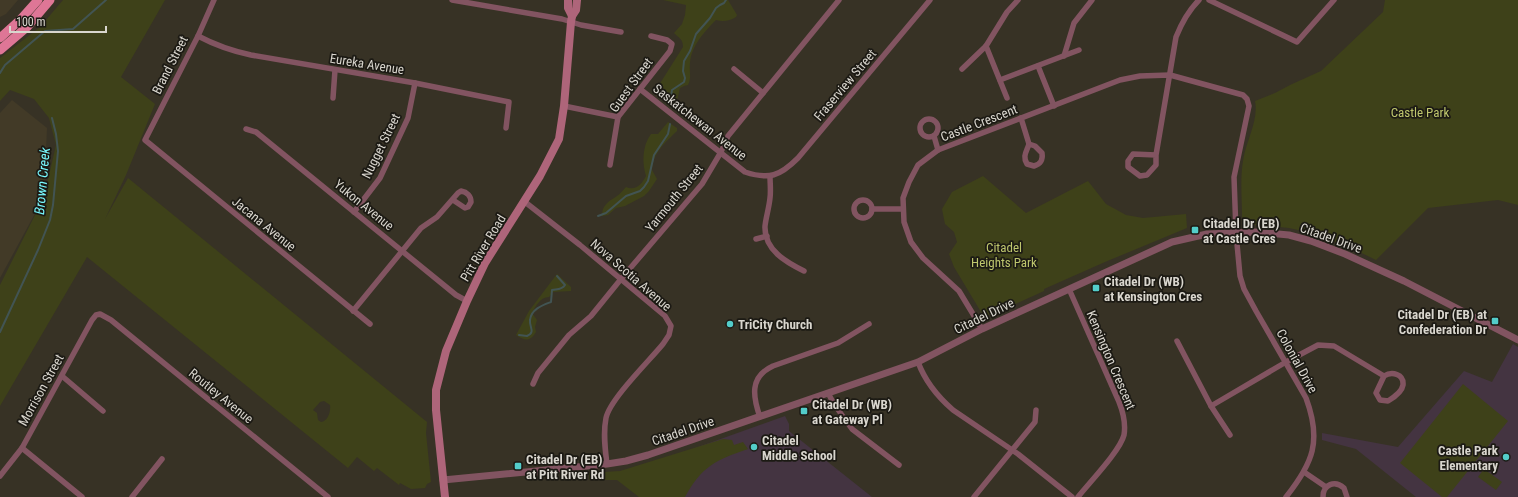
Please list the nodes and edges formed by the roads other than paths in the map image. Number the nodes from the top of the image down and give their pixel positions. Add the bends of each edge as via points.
1 (38, 0) edge
2 (50, 0) edge
3 (214, 0) edge
4 (452, 0) edge
5 (568, 0) edge
6 (577, 0) edge
7 (839, 0) edge
8 (930, 0) edge
9 (1018, 0) edge
10 (1092, 0) edge
11 (1199, 0) edge
12 (1209, 0) edge
13 (1334, 0) edge
14 (572, 19) junction
15 (621, 32) dead end
16 (198, 36) junction
17 (651, 36) dead end
18 (0, 38) edge
19 (986, 46) junction
20 (0, 50) edge
21 (1079, 50) dead end
22 (1064, 56) junction
23 (1038, 66) junction
24 (962, 68) dead end
25 (734, 69) dead end
26 (336, 70) junction
27 (1170, 75) junction
28 (1000, 80) junction
29 (415, 83) junction
30 (640, 89) junction
31 (763, 93) junction
32 (333, 98) dead end
33 (1007, 98) dead end
34 (564, 106) junction
35 (1054, 106) junction
36 (618, 117) junction
37 (1021, 118) junction
38 (246, 128) dead end
39 (506, 128) dead end
40 (934, 136) dead end
41 (145, 140) joint
42 (1029, 144) dead end
43 (938, 150) junction
44 (721, 152) junction
45 (1156, 155) junction
46 (610, 165) dead end
47 (770, 176) junction
48 (452, 200) dead end
49 (525, 202) junction
50 (872, 209) dead end
51 (903, 209) junction
52 (354, 212) junction
53 (1236, 233) junction
54 (766, 236) junction
55 (756, 239) dead end
56 (402, 251) junction
57 (804, 271) dead end
58 (621, 279) junction
59 (1069, 289) junction
60 (467, 300) junction
61 (353, 311) junction
62 (98, 314) joint
63 (370, 324) dead end
64 (869, 324) dead end
65 (982, 329) junction
66 (1518, 340) edge
67 (1177, 341) dead end
68 (918, 362) junction
69 (1286, 362) junction
70 (62, 376) junction
71 (1384, 376) junction
72 (533, 384) dead end
73 (828, 393) junction
74 (1211, 406) junction
75 (1036, 410) dead end
76 (103, 411) dead end
77 (760, 417) junction
78 (1230, 434) dead end
79 (22, 448) junction
80 (1013, 450) junction
81 (162, 459) dead end
82 (607, 464) junction
83 (899, 465) dead end
84 (1304, 472) junction
85 (0, 476) edge
86 (443, 480) junction
87 (1326, 487) junction
88 (325, 496) edge
89 (82, 497) edge
90 (132, 497) edge
91 (445, 497) edge
92 (974, 497) edge
93 (1072, 497) edge
94 (1078, 497) edge
95 (1286, 497) edge
96 (1322, 497) edge
97 (1347, 497) edge

1 - 18 highway
2 - 20 highway via 27,27
3 - 16 street, Brand Street
4 - 14 street
5 - 14 main road, Pitt River Road
6 - 14 main road, Pitt River Road
7 - 31 street, Yarmouth Street
8 - 47 street, Fraserview Street via 798,158 787,169
9 - 19 street via 1007,12
10 - 22 street via 1074,23
11 - 27 street via 1183,20 1176,37
12 - 13 street via 1297,42
14 - 15 street
14 - 34 main road, Pitt River Road
16 - 26 street, Eureka Avenue via 233,51
16 - 41 street, Brand Street
17 - 30 street, Guest Street via 672,44 670,51
19 - 24 street
19 - 28 street, Castle Crescent
21 - 22 street
22 - 23 street
23 - 28 street
23 - 35 street
25 - 31 street
26 - 29 street, Eureka Avenue
26 - 32 street
27 - 35 street, Castle Crescent via 1120,80
27 - 45 street
27 - 53 street, Castle Crescent via 1243,95 1247,99 1249,106 1234,178
28 - 33 street, Castle Crescent
29 - 39 street, Eureka Avenue via 509,102
29 - 52 street, Nugget Street via 408,118 377,183
30 - 36 street, Guest Street
30 - 44 street, Saskatchewan Avenue
31 - 44 street, Yarmouth Street via 728,136
34 - 36 street
34 - 49 main road, Pitt River Road via 559,139 550,160
35 - 37 street, Castle Crescent
36 - 46 street, Guest Street
37 - 42 street
37 - 43 street, Castle Crescent
38 - 52 street, Yukon Avenue via 256,132
40 - 43 street
41 - 61 street, Jacana Avenue
43 - 51 street, Castle Crescent via 918,165 903,198
44 - 47 street, Saskatchewan Avenue via 745,172
44 - 58 street, Yarmouth Street via 702,184
45 - 45 street via 1134,154 1128,161 1128,167 1140,176 1146,175 1156,165
47 - 54 street
48 - 56 street via 435,219 421,228
49 - 58 street, Nova Scotia Avenue
49 - 60 main road, Pitt River Road via 485,263
50 - 51 street
51 - 65 street, Castle Crescent via 904,222 911,242 923,258 959,291
52 - 56 street, Yukon Avenue
53 - 59 street, Citadel Drive via 1207,234 1172,242
53 - 66 street, Citadel Drive via 1289,235 1328,247 1404,281
53 - 69 street, Colonial Drive via 1242,282
54 - 55 street
54 - 57 street via 775,252
56 - 60 street, Yukon Avenue via 456,295
56 - 61 street
58 - 72 street, Yarmouth Street via 591,316 569,335 538,373
58 - 82 street, Nova Scotia Avenue via 664,316 671,326 663,344 619,395 606,416 604,432
59 - 65 street, Citadel Drive
59 - 94 street, Kensington Crescent via 1124,418 1124,435 1118,448
60 - 86 main road, Pitt River Road via 450,340 436,390
61 - 63 street, Jacana Avenue
62 - 70 street, Morrison Street via 92,320
62 - 88 street, Routley Avenue via 111,320
64 - 77 street via 838,343 765,371 757,381 754,392
65 - 68 street, Citadel Drive
67 - 74 street
68 - 73 street, Citadel Drive
68 - 80 street via 922,373 944,402
69 - 71 street via 1318,345 1334,346
69 - 74 street
69 - 84 street, Colonial Drive via 1306,398 1313,422 1314,441
70 - 76 street
70 - 79 street, Morrison Street
71 - 71 street via 1389,373 1399,375 1403,385 1388,401 1380,400 1376,393
73 - 77 street, Citadel Drive
73 - 83 street via 852,429
74 - 78 street
75 - 80 street via 1035,422
77 - 82 street, Citadel Drive via 648,455
79 - 85 street, Morrison Street
79 - 89 street
80 - 92 street
80 - 93 street
81 - 90 street
82 - 86 street, Citadel Drive
84 - 87 street
84 - 95 street, Colonial Drive
86 - 91 main road, Pitt River Road
87 - 96 street
87 - 97 street via 1333,483 1341,485

